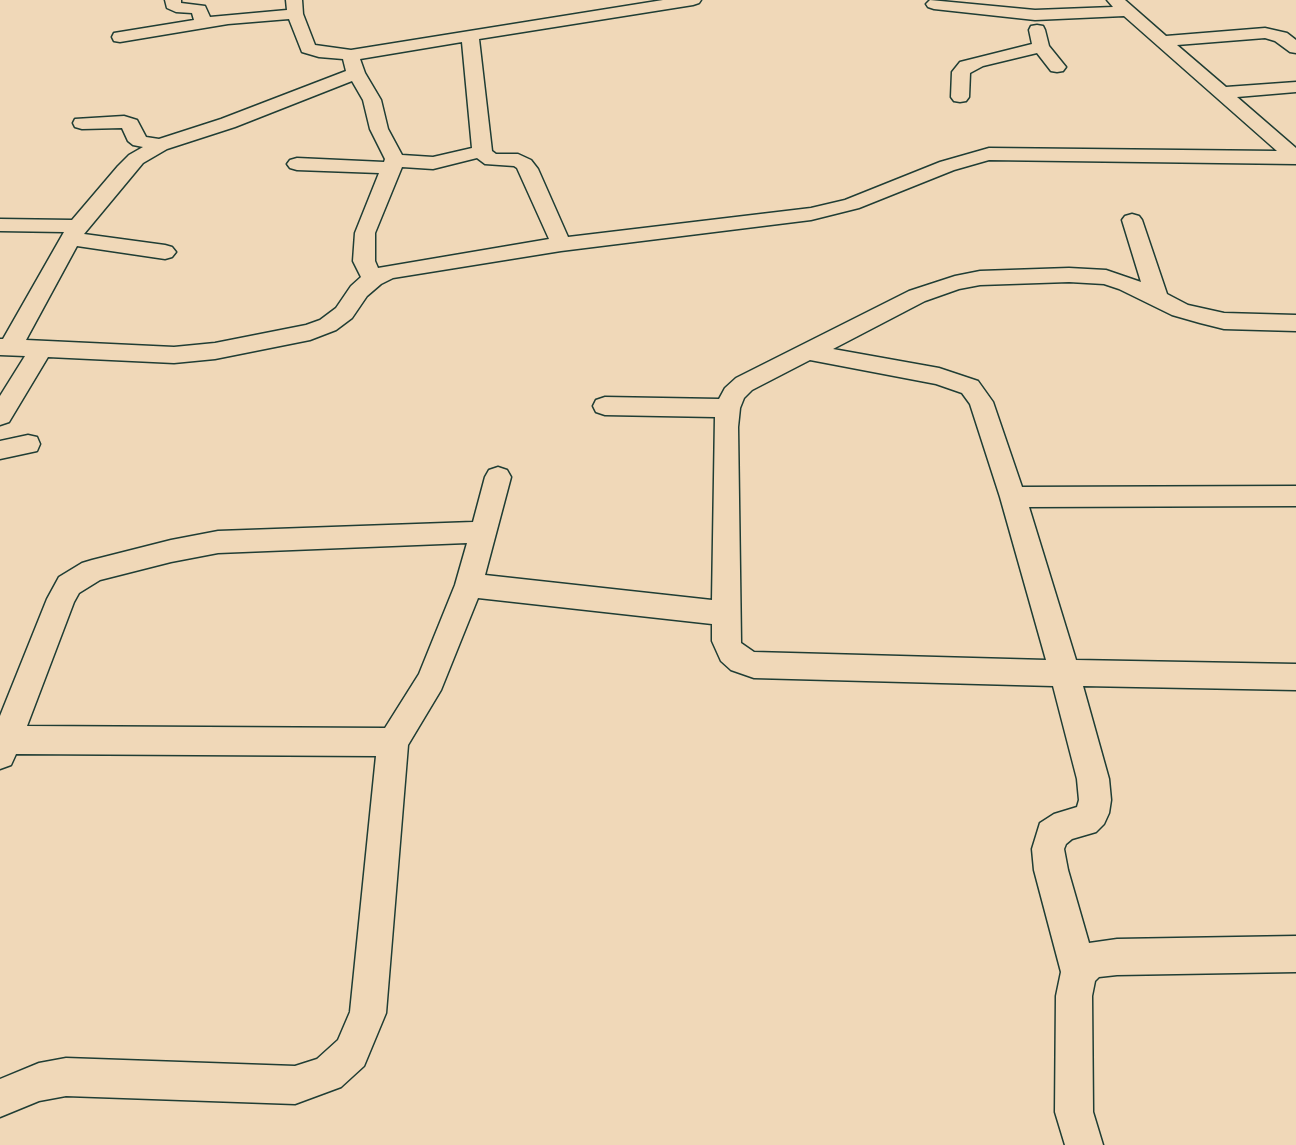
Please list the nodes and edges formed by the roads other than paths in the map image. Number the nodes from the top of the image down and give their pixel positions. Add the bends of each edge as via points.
1 (173, 0) edge
2 (693, 0) edge
3 (934, 4) dead end
4 (1121, 5) edge
5 (295, 7) edge
6 (1035, 15) junction
7 (204, 23) junction
8 (470, 36) junction
9 (120, 37) dead end
10 (1161, 41) junction
11 (1040, 47) junction
12 (1296, 48) edge
13 (353, 64) junction
14 (1057, 67) dead end
15 (1296, 87) edge
16 (1221, 93) junction
17 (960, 97) dead end
18 (82, 123) dead end
19 (160, 145) junction
20 (482, 151) junction
21 (1295, 158) edge
22 (393, 163) junction
23 (297, 164) dead end
24 (1132, 220) dead end
25 (0, 225) edge
26 (74, 232) junction
27 (561, 244) junction
28 (165, 252) dead end
29 (373, 279) junction
30 (1157, 299) junction
31 (1296, 323) edge
32 (5, 347) edge
33 (42, 349) junction
34 (808, 352) junction
35 (605, 406) dead end
36 (728, 408) junction
37 (0, 416) edge
38 (28, 444) dead end
39 (0, 450) edge
40 (498, 477) dead end
41 (1296, 496) edge
42 (1013, 497) junction
43 (484, 532) junction
44 (470, 585) junction
45 (726, 614) junction
46 (1065, 673) junction
47 (1296, 677) edge
48 (393, 742) junction
49 (2, 748) edge
50 (1296, 954) edge
51 (1079, 972) junction
52 (0, 1098) edge
53 (1084, 1145) edge

1 - 7 street via 176,8 199,9
2 - 8 street
3 - 6 street
4 - 6 street
4 - 10 street
5 - 7 street
5 - 13 street via 308,48
6 - 11 street
7 - 9 street
8 - 13 street
8 - 20 street
10 - 12 street via 1265,33 1281,37
10 - 16 street
11 - 14 street
11 - 17 street via 966,66 961,72
13 - 19 street via 210,130
13 - 22 street via 372,100
15 - 16 street
16 - 21 street
18 - 19 street via 124,122 130,124 135,138
19 - 26 street via 136,159 125,170
20 - 22 street via 433,163
20 - 27 street via 492,160 518,160 524,164
21 - 27 street via 989,154 947,166 852,204 811,214
22 - 23 street
22 - 29 street via 365,233 364,261
24 - 30 street
25 - 26 street
26 - 28 street
26 - 32 street
27 - 29 street via 402,269
29 - 33 street via 359,291 344,313 328,325 310,332 215,351 174,355
30 - 31 street via 1187,312 1224,321
30 - 34 street via 1106,277 980,278 955,282 918,296
32 - 33 street
33 - 37 street
34 - 36 street via 744,384 733,394
34 - 42 street via 939,376 970,387 981,402
35 - 36 street
36 - 45 street
38 - 39 street
40 - 43 street
41 - 42 street
42 - 46 street
43 - 44 street
43 - 49 street via 218,542 92,571 69,585 61,598
44 - 45 street
44 - 48 street via 431,680
45 - 46 street via 726,641 731,652 741,661 754,665
46 - 47 street
46 - 51 street via 1093,780 1095,800 1093,813 1085,821 1065,825 1052,834 1048,849
48 - 49 street
48 - 52 street via 368,1013 351,1053 328,1074 296,1085 66,1077 39,1082
50 - 51 street via 1117,957 1091,960
51 - 53 street via 1074,996 1074,1112

